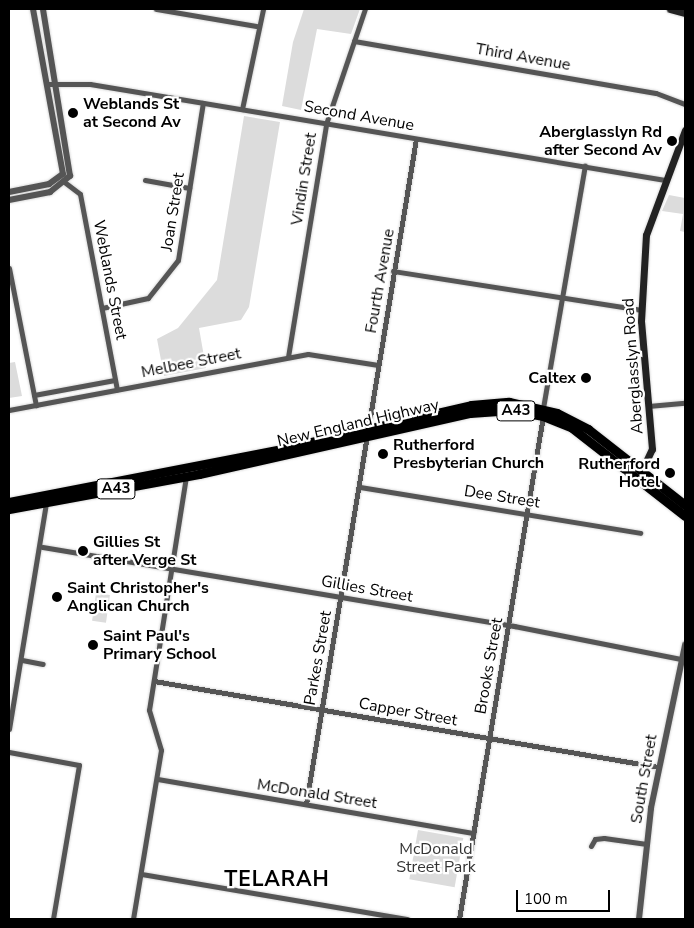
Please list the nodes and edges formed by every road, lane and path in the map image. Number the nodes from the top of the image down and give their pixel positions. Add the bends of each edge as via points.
1 (34, 9) edge
2 (43, 9) edge
3 (156, 9) edge
4 (263, 9) edge
5 (365, 9) edge
6 (670, 9) edge
7 (685, 13) edge
8 (258, 26) junction
9 (354, 41) junction
10 (57, 83) junction
11 (48, 84) junction
12 (203, 103) junction
13 (685, 104) edge
14 (242, 109) junction
15 (326, 124) junction
16 (685, 130) edge
17 (416, 139) junction
18 (585, 166) junction
19 (145, 180) dead end
20 (665, 180) junction
21 (64, 181) junction
22 (189, 188) junction
23 (9, 192) edge
24 (9, 200) edge
25 (9, 268) edge
26 (394, 270) junction
27 (562, 298) junction
28 (102, 308) junction
29 (641, 310) junction
30 (288, 357) junction
31 (378, 365) junction
32 (115, 380) junction
33 (117, 390) junction
34 (34, 395) junction
35 (685, 403) edge
36 (36, 405) junction
37 (648, 406) junction
38 (9, 410) edge
39 (543, 412) junction
40 (367, 432) junction
41 (642, 470) junction
42 (186, 472) junction
43 (645, 484) junction
44 (360, 487) junction
45 (9, 502) edge
46 (46, 502) junction
47 (685, 505) edge
48 (9, 509) edge
49 (527, 514) junction
50 (685, 516) edge
51 (640, 533) dead end
52 (42, 547) junction
53 (173, 569) junction
54 (341, 597) junction
55 (509, 625) junction
56 (685, 645) edge
57 (684, 659) edge
58 (22, 660) junction
59 (43, 664) dead end
60 (154, 681) junction
61 (322, 709) junction
62 (9, 729) edge
63 (490, 738) junction
64 (9, 752) edge
65 (658, 767) junction
66 (157, 779) junction
67 (306, 804) junction
68 (473, 833) junction
69 (647, 844) junction
70 (590, 846) dead end
71 (141, 874) junction
72 (53, 919) edge
73 (133, 919) edge
74 (408, 919) edge
75 (459, 919) edge
76 (639, 919) edge

1 - 11 street
2 - 10 street
3 - 8 street
4 - 8 street
5 - 9 street, Vindin Street
6 - 7 main road
8 - 14 street
9 - 13 street, Third Avenue via 656,93
9 - 15 street, Vindin Street
10 - 11 street, Second Avenue
10 - 12 street, Second Avenue
10 - 21 street via 70,163
11 - 21 street
12 - 14 street, Second Avenue
12 - 22 street, Joan Street
14 - 15 street, Second Avenue
15 - 17 street, Second Avenue
15 - 30 street, Vindin Street
16 - 20 main road, Aberglasslyn Road
17 - 18 street, Second Avenue
17 - 26 street, Fourth Avenue
18 - 20 street, Second Avenue
18 - 27 street, Brooks Street
19 - 22 street
20 - 29 main road, Aberglasslyn Road via 648,223
21 - 23 street
21 - 24 street via 50,192
21 - 28 street, Weblands Street via 80,194
22 - 28 street, Joan Street via 180,256 174,267 148,298
25 - 34 street
26 - 27 street
26 - 31 street, Fourth Avenue
27 - 29 street
27 - 39 street, Brooks Street
28 - 32 street, Weblands Street
29 - 37 main road, Aberglasslyn Road
30 - 31 street, Melbee Street via 315,354
30 - 33 street, Melbee Street
31 - 40 street, Fourth Avenue
32 - 33 street, Weblands Street
32 - 34 street
33 - 36 street, Melbee Street
34 - 36 street
35 - 37 street
36 - 38 street, Melbee Street
37 - 41 main road, Aberglasslyn Road via 652,449
39 - 40 highway, New England Highway / A43 via 487,411
39 - 41 highway, New England Highway / A43 via 588,429
39 - 43 highway, New England Highway / A43 via 583,435
39 - 49 street, Brooks Street
40 - 42 highway, New England Highway / A43
40 - 44 street, Parkes Street
41 - 43 main road
41 - 47 highway, New England Highway / A43
42 - 45 highway, New England Highway / A43
42 - 46 highway, New England Highway / A43
42 - 53 street
43 - 50 highway, New England Highway / A43
44 - 49 street, Dee Street
44 - 54 street, Parkes Street
46 - 48 highway, New England Highway / A43
46 - 52 street
49 - 51 street, Dee Street
49 - 55 street, Brooks Street
52 - 53 street, Gillies Street
52 - 58 street
53 - 54 street, Gillies Street
53 - 60 street
54 - 55 street, Gillies Street
54 - 61 street, Parkes Street
55 - 57 street, Gillies Street
55 - 63 street, Brooks Street
56 - 57 street, South Street
57 - 65 street, South Street
58 - 59 street
58 - 62 street
60 - 61 street, Capper Street
60 - 66 street via 150,722 161,742
61 - 63 street, Capper Street
61 - 67 street, Parkes Street
63 - 65 street, Capper Street
63 - 68 street, Brooks Street
64 - 72 street via 79,765
65 - 69 street, South Street
66 - 67 street, McDonald Street
66 - 71 street
67 - 68 street, McDonald Street
68 - 75 street, Brooks Street
69 - 70 street via 604,838
69 - 76 street, South Street
71 - 73 street
71 - 74 street

